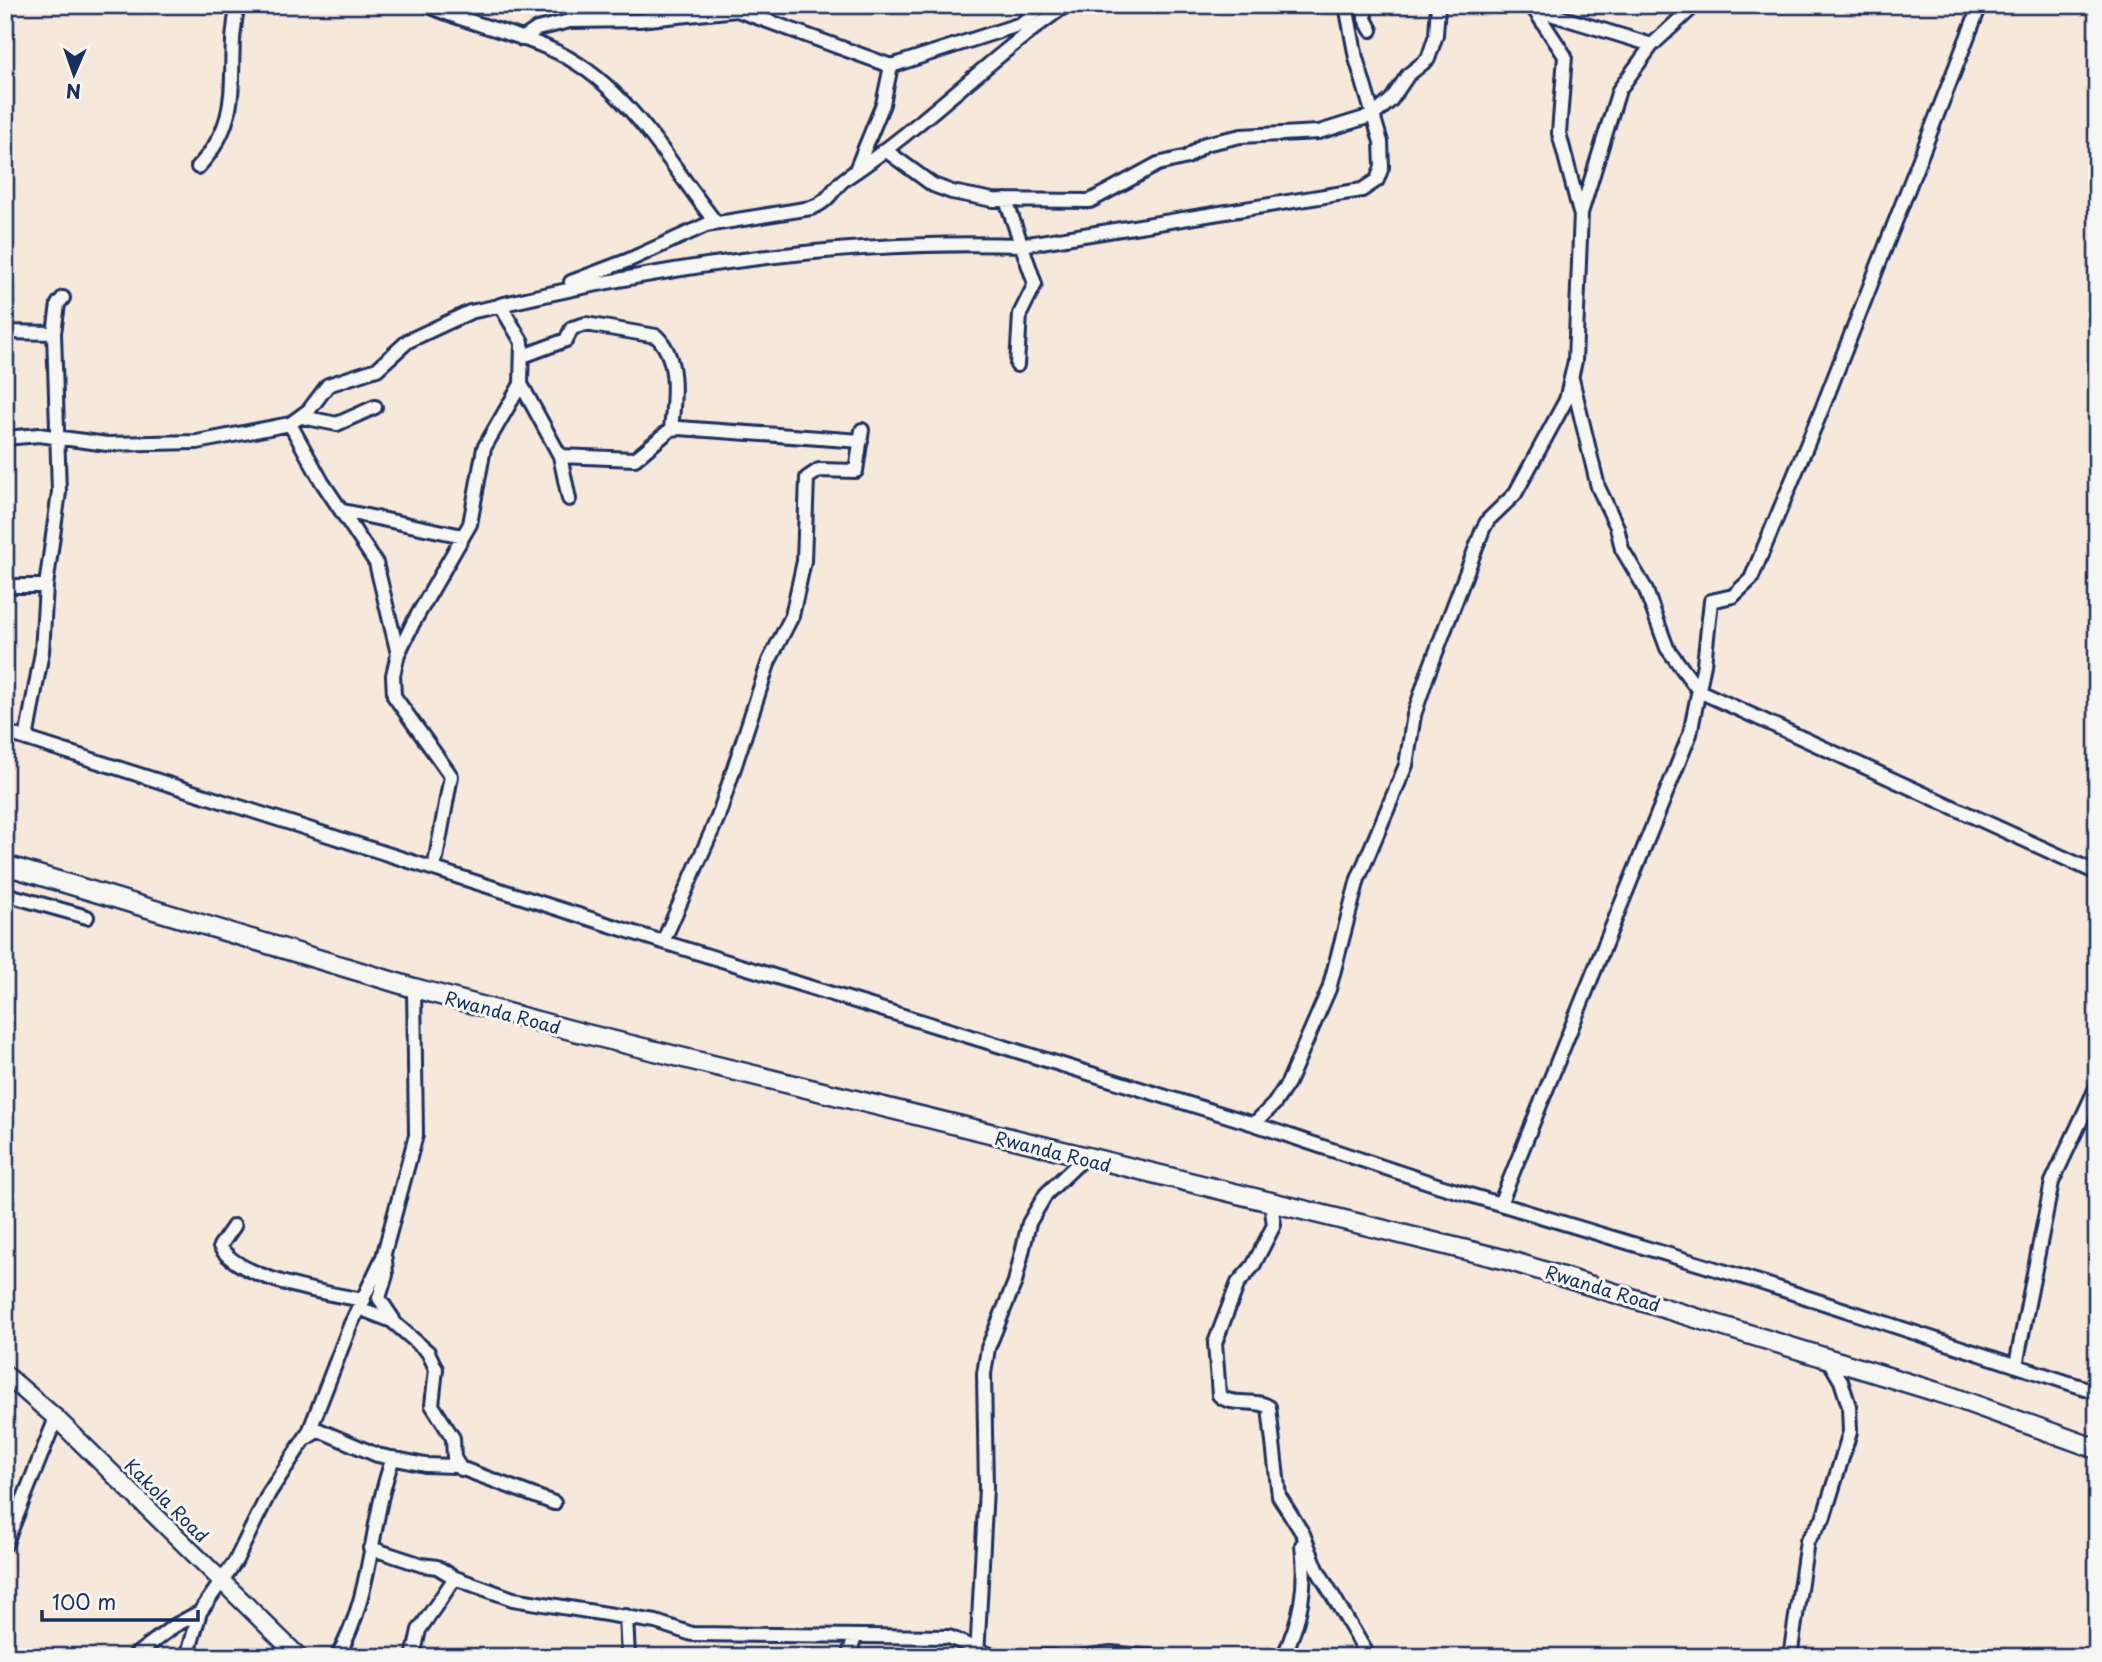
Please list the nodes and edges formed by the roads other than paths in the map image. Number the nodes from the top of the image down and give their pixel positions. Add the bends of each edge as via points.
1 (238, 5) edge
2 (427, 5) edge
3 (1043, 5) edge
4 (1066, 5) edge
5 (1346, 5) edge
6 (1365, 5) edge
7 (1438, 5) edge
8 (1695, 5) edge
9 (1980, 5) edge
10 (1530, 7) edge
11 (1371, 30) dead end
12 (522, 38) junction
13 (1652, 45) junction
14 (891, 66) junction
15 (1374, 115) junction
16 (884, 149) junction
17 (198, 167) dead end
18 (855, 172) junction
19 (1006, 200) junction
20 (1581, 213) junction
21 (716, 223) junction
22 (1022, 245) junction
23 (63, 298) dead end
24 (504, 304) junction
25 (5, 332) edge
26 (54, 333) junction
27 (523, 356) junction
28 (1017, 365) dead end
29 (1572, 379) junction
30 (521, 384) junction
31 (375, 407) dead end
32 (302, 417) junction
33 (290, 424) junction
34 (671, 429) junction
35 (5, 438) edge
36 (59, 439) junction
37 (560, 456) junction
38 (569, 499) dead end
39 (343, 511) junction
40 (463, 536) junction
41 (5, 586) edge
42 (46, 586) junction
43 (398, 654) junction
44 (1699, 691) junction
45 (5, 732) edge
46 (26, 738) junction
47 (5, 865) edge
48 (434, 869) junction
49 (2097, 873) edge
50 (5, 894) edge
51 (87, 917) dead end
52 (663, 942) junction
53 (414, 988) junction
54 (2097, 1086) edge
55 (1254, 1124) junction
56 (1084, 1158) junction
57 (1271, 1203) junction
58 (1500, 1204) junction
59 (234, 1226) dead end
60 (384, 1252) junction
61 (362, 1304) junction
62 (397, 1325) junction
63 (1828, 1359) junction
64 (2016, 1365) junction
65 (5, 1374) edge
66 (2097, 1392) edge
67 (56, 1418) junction
68 (305, 1439) junction
69 (2097, 1449) edge
70 (393, 1458) junction
71 (461, 1469) junction
72 (554, 1503) dead end
73 (1300, 1531) junction
74 (5, 1545) edge
75 (370, 1548) junction
76 (455, 1578) junction
77 (221, 1580) junction
78 (200, 1612) junction
79 (626, 1616) junction
80 (855, 1637) junction
81 (978, 1653) edge
82 (134, 1657) edge
83 (187, 1657) edge
84 (299, 1657) edge
85 (337, 1657) edge
86 (413, 1657) edge
87 (628, 1657) edge
88 (848, 1657) edge
89 (1007, 1657) edge
90 (1053, 1657) edge
91 (1082, 1657) edge
92 (1153, 1657) edge
93 (1283, 1657) edge
94 (1369, 1657) edge
95 (1790, 1657) edge

1 - 17 street via 232,36 232,103 219,141
2 - 12 street
3 - 14 street via 1021,24
4 - 16 street
5 - 15 street
6 - 11 street
7 - 15 street via 1428,59
8 - 13 street
9 - 44 street via 1751,579 1733,596 1711,601
10 - 13 street
10 - 20 street via 1565,56 1559,133
12 - 14 street via 570,21 639,20 737,10
12 - 21 street via 587,69 622,102 670,158
13 - 20 street via 1619,90
14 - 18 street via 883,104
15 - 19 street via 1319,132 1241,136 1205,144 1085,203
15 - 22 street via 1382,167 1377,180 1362,190
16 - 18 street
16 - 19 street via 933,185
18 - 21 street via 840,182 830,198 811,208
19 - 22 street
20 - 29 street
21 - 24 street via 680,234 586,277
22 - 24 street via 768,254
22 - 28 street via 1035,284 1020,314
23 - 26 street
24 - 27 street via 519,334
24 - 32 street via 470,312 420,335 377,369 328,385
25 - 26 street
26 - 36 street
27 - 30 street
27 - 34 street via 566,340 572,328 586,324 656,336 667,351 673,372
29 - 44 street via 1598,487 1618,527 1622,549 1645,588 1667,648
29 - 55 street via 1559,414 1515,494 1483,529 1418,702 1406,765 1359,879 1329,989 1288,1083
30 - 37 street
30 - 40 street via 484,448 473,516
31 - 32 street via 337,424
32 - 33 street
33 - 36 street via 197,442 107,444
33 - 39 street
34 - 37 street via 635,459
34 - 52 street via 761,436 861,435 856,471 819,470 807,478 804,561 792,616 769,661 718,817
35 - 36 street
36 - 42 street via 59,492
37 - 38 street
39 - 40 street
39 - 43 street via 376,563
40 - 43 street
41 - 42 street
42 - 46 street via 42,652
43 - 48 street via 394,696 451,776
44 - 49 street
44 - 58 street via 1673,781
45 - 46 street
46 - 48 street
47 - 53 highway, Rwanda Road
48 - 52 street
50 - 51 street
52 - 55 street
53 - 56 highway, Rwanda Road
53 - 60 street via 416,1135
54 - 64 street via 2052,1182
55 - 58 street
56 - 57 highway, Rwanda Road
56 - 81 street via 1046,1194 1029,1223 1015,1282 988,1348
57 - 63 highway, Rwanda Road via 1435,1240
57 - 73 street via 1274,1224 1253,1266 1238,1283 1214,1348 1220,1398 1262,1403 1271,1409 1276,1483 1288,1515
58 - 64 street
59 - 61 street via 220,1246 232,1258 281,1282
60 - 61 street
60 - 62 street via 386,1275 379,1298
61 - 62 street
61 - 68 street
62 - 71 street via 434,1363 432,1405 453,1438 454,1458
63 - 69 highway, Rwanda Road via 1950,1396
63 - 95 street via 1849,1406 1850,1432 1823,1519 1807,1542
64 - 66 street
65 - 67 main road, Kakola Road
67 - 74 street
67 - 77 main road, Kakola Road
68 - 70 street via 319,1430
68 - 77 street
70 - 71 street
70 - 75 street
71 - 72 street
73 - 93 street via 1304,1590
73 - 94 street
75 - 76 street via 437,1567
75 - 85 street via 366,1583
76 - 79 street via 525,1603
76 - 86 street via 419,1630
77 - 78 street
77 - 84 main road, Kakola Road
78 - 82 street
78 - 83 street
79 - 80 street via 692,1634
79 - 87 street
80 - 81 street via 949,1637
80 - 88 street
81 - 89 street
89 - 90 street
91 - 92 street via 1111,1653

